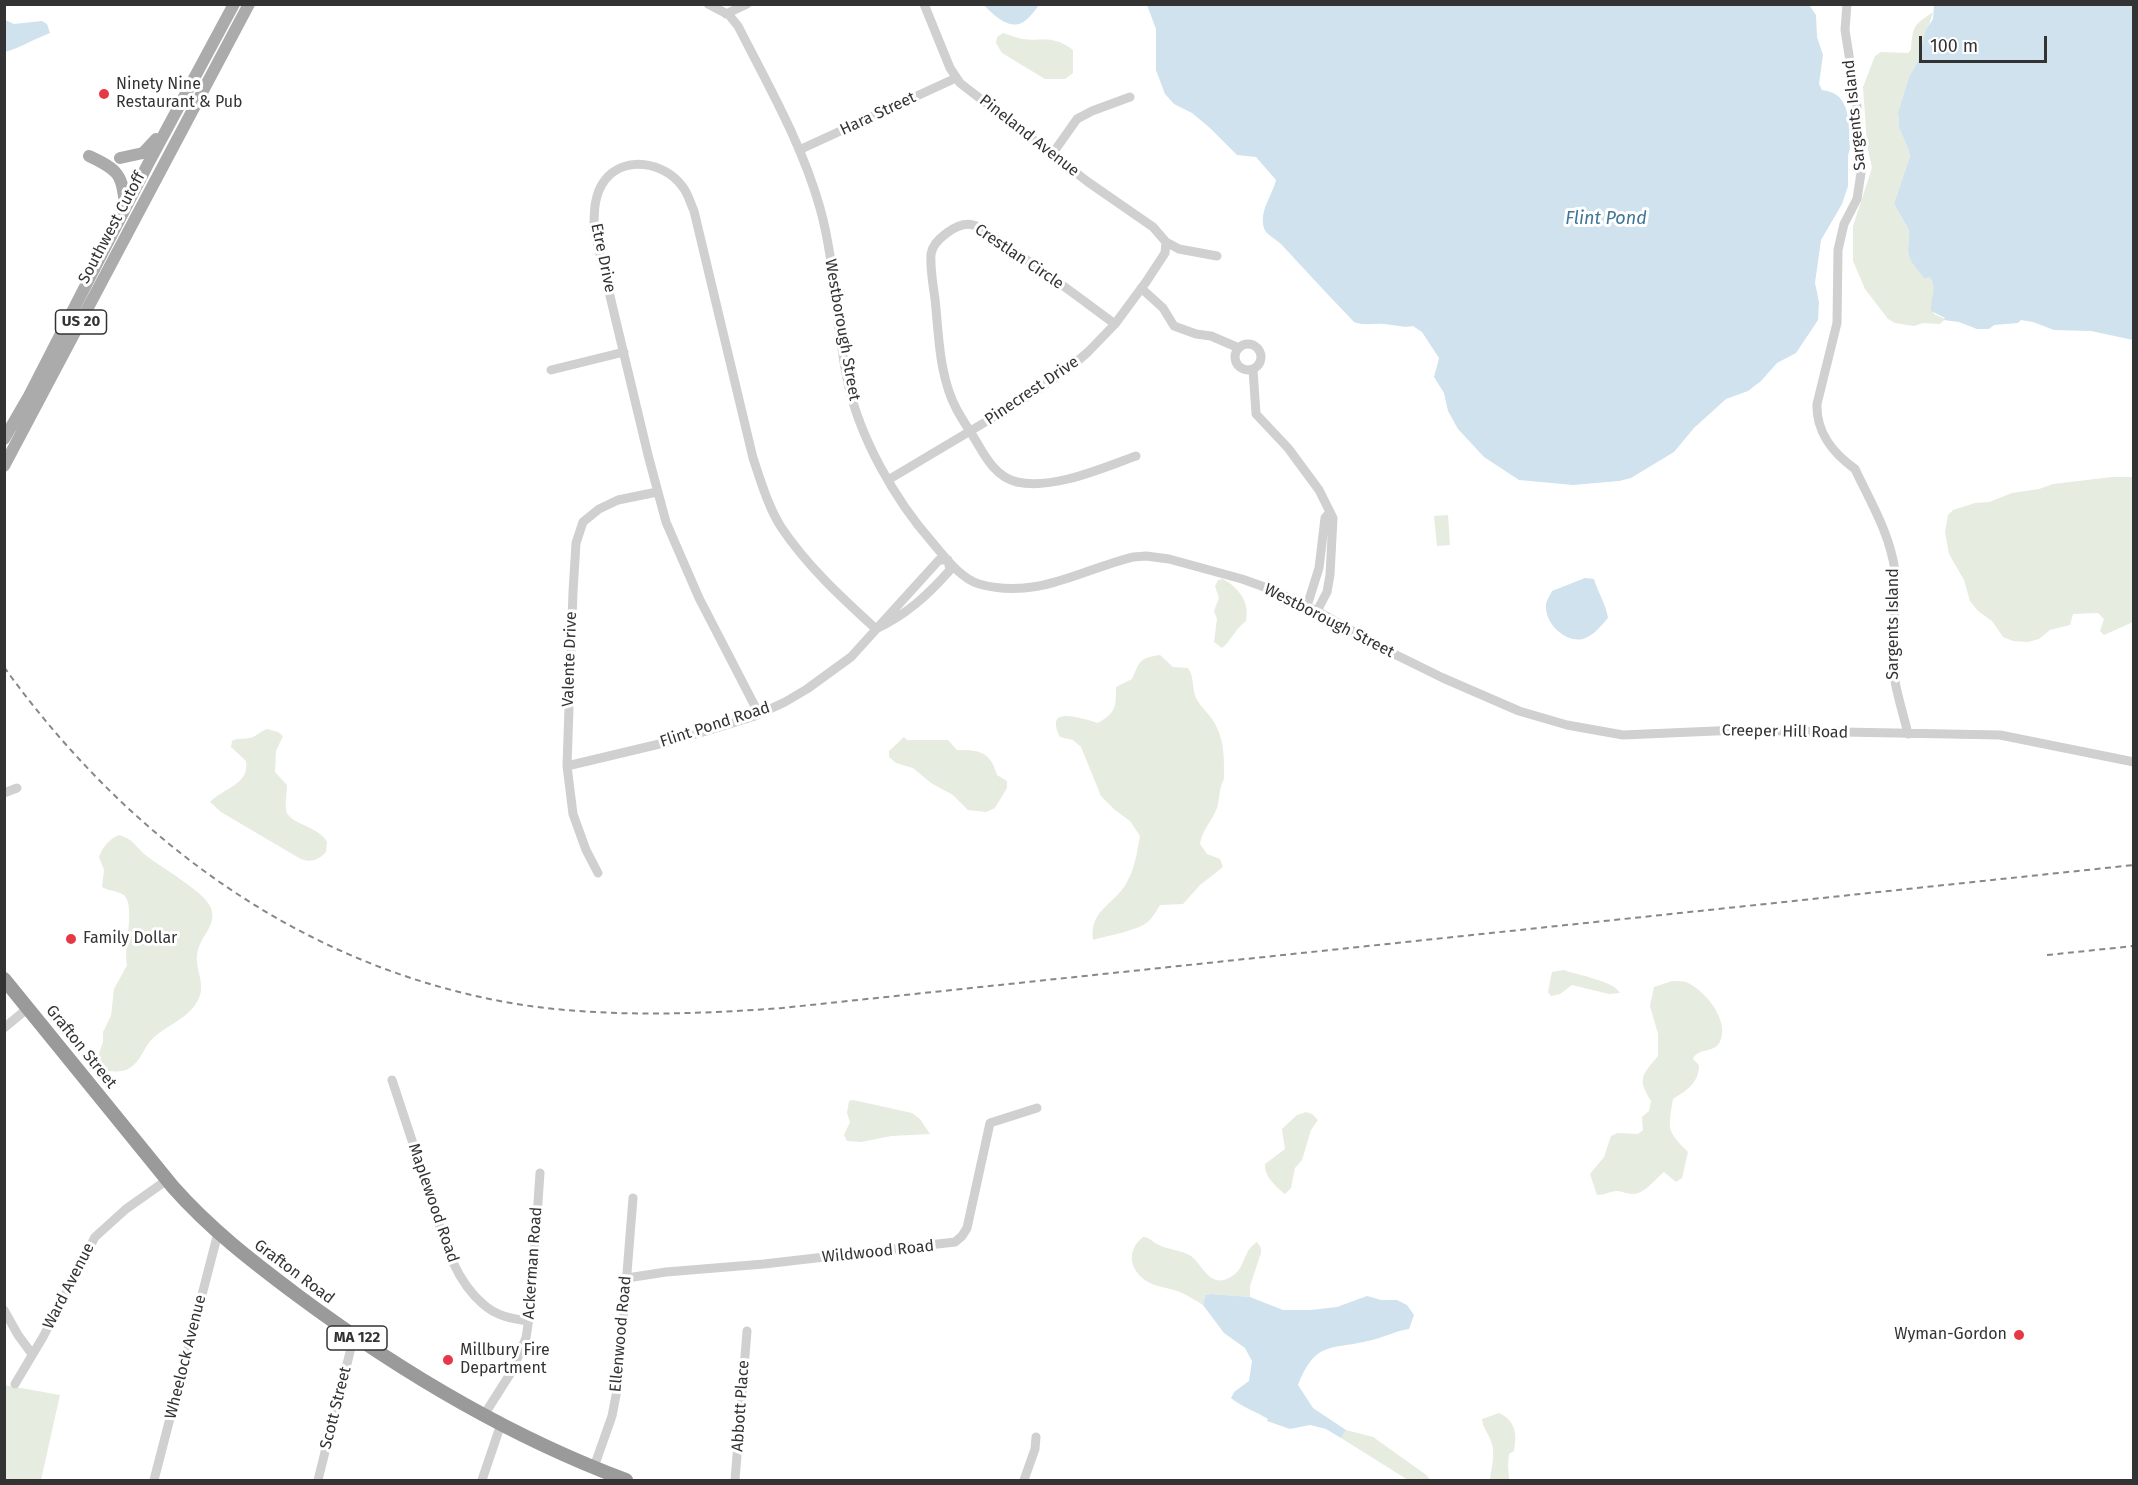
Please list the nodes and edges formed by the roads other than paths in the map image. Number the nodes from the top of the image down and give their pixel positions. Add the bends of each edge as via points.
1 (234, 4) edge
2 (249, 4) edge
3 (708, 4) edge
4 (747, 4) edge
5 (924, 4) edge
6 (1847, 4) edge
7 (726, 14) junction
8 (956, 78) junction
9 (184, 95) junction
10 (1130, 97) dead end
11 (799, 150) junction
12 (1053, 153) junction
13 (89, 156) dead end
14 (120, 158) dead end
15 (125, 209) junction
16 (1166, 242) junction
17 (1217, 256) dead end
18 (1141, 288) junction
19 (1115, 324) junction
20 (1239, 348) junction
21 (624, 352) junction
22 (1253, 369) junction
23 (551, 370) dead end
24 (971, 432) junction
25 (4, 439) edge
26 (1136, 456) dead end
27 (4, 466) edge
28 (888, 480) junction
29 (657, 492) junction
30 (1330, 512) junction
31 (948, 560) junction
32 (1307, 606) junction
33 (1317, 611) junction
34 (876, 629) junction
35 (1443, 678) joint
36 (759, 714) junction
37 (1908, 734) junction
38 (2133, 762) edge
39 (567, 766) junction
40 (17, 788) dead end
41 (4, 793) edge
42 (598, 873) dead end
43 (4, 979) edge
44 (28, 1008) junction
45 (4, 1028) edge
46 (392, 1080) dead end
47 (1036, 1108) dead end
48 (131, 1136) joint
49 (540, 1173) dead end
50 (167, 1180) junction
51 (633, 1198) dead end
52 (218, 1233) junction
53 (627, 1278) junction
54 (4, 1310) edge
55 (529, 1321) junction
56 (747, 1331) dead end
57 (354, 1336) junction
58 (32, 1354) junction
59 (15, 1384) dead end
60 (484, 1415) junction
61 (501, 1424) junction
62 (1036, 1437) dead end
63 (594, 1467) junction
64 (620, 1479) edge
65 (154, 1480) edge
66 (318, 1480) edge
67 (482, 1480) edge
68 (735, 1480) edge
69 (1024, 1480) edge

1 - 9 main road, Southwest Cutoff / US 20
2 - 27 main road, Southwest Cutoff / US 20
3 - 7 street, Westborough Street
4 - 7 street
5 - 8 street, Pineland Avenue
6 - 37 street, Sargents Island via 1845,30 1857,106 1861,173 1857,199 1844,224 1838,250 1837,323 1817,415 1825,438 1855,470 1889,543 1897,590 1892,635 1893,681
7 - 11 street, Westborough Street via 738,26
8 - 11 street, Hara Street
8 - 12 street, Pineland Avenue
9 - 14 main road via 143,153
9 - 15 main road, Southwest Cutoff / US 20
10 - 12 street via 1077,119
11 - 28 street, Westborough Street via 825,229 850,392
12 - 16 street, Pineland Avenue via 1153,227
13 - 15 main road via 120,175
15 - 25 main road, Southwest Cutoff / US 20
16 - 17 street via 1179,249
16 - 18 street, Pinecrest Drive via 1166,253
18 - 19 street, Pinecrest Drive
18 - 20 street via 1163,308 1174,326
19 - 24 street, Pinecrest Drive via 1067,370
19 - 24 street, Crestlan Circle via 974,225 961,226 939,240 931,256 942,363 952,399
20 - 22 street via 1237,364
20 - 22 street via 1246,344 1258,348 1261,360
21 - 23 street
21 - 29 street, Etre Drive
21 - 34 street, Etre Drive via 594,229 595,204 611,175 631,166 650,165 664,170 681,184 694,211 753,458 780,526 831,586
22 - 30 street via 1256,414 1288,448
24 - 26 street via 996,470 1017,482 1050,483
24 - 28 street, Pinecrest Drive
28 - 31 street, Westborough Street via 909,514
29 - 36 street, Etre Drive via 687,572
29 - 39 street, Valente Drive via 605,505 580,528 574,558
30 - 32 street via 1325,518 1319,568
30 - 33 street via 1330,575
31 - 32 street, Westborough Street via 978,584 1020,589 1061,581 1128,558 1162,558 1242,579
31 - 34 street, Flint Pond Road via 939,560
31 - 34 street, Flint Pond Road via 950,570 922,599 897,619
32 - 33 street, Westborough Street
33 - 35 street, Westborough Street
34 - 36 street, Flint Pond Road via 852,657 829,674
35 - 37 street, Creeper Hill Road via 1533,716 1623,735 1738,730
36 - 39 street, Flint Pond Road via 672,741
37 - 38 street, Creeper Hill Road via 2000,735
39 - 42 street, Valente Drive via 573,814
40 - 41 street
43 - 44 highway, Grafton Street / MA 122
44 - 45 street
44 - 48 highway, Grafton Street / MA 122
46 - 55 street, Maplewood Road via 459,1275 478,1300 493,1311
47 - 53 street, Wildwood Road via 990,1123 967,1228 955,1242
48 - 50 highway, Grafton Road / MA 122
49 - 55 street, Ackerman Road
50 - 52 highway, Grafton Road / MA 122
50 - 58 street, Ward Avenue via 95,1237
51 - 53 street, Ellenwood Road
52 - 57 highway, Grafton Road / MA 122
52 - 65 street, Wheelock Avenue
53 - 63 street, Ellenwood Road via 618,1385
54 - 58 street
55 - 60 street, Ackerman Road via 512,1371
56 - 68 street, Abbott Place
57 - 60 highway, Grafton Road / MA 122
57 - 66 street, Scott Street
58 - 59 street, Ward Avenue
60 - 61 highway, Grafton Road / MA 122
61 - 63 highway, Grafton Road / MA 122
61 - 67 street
62 - 69 street
63 - 64 highway, Grafton Road / MA 122

